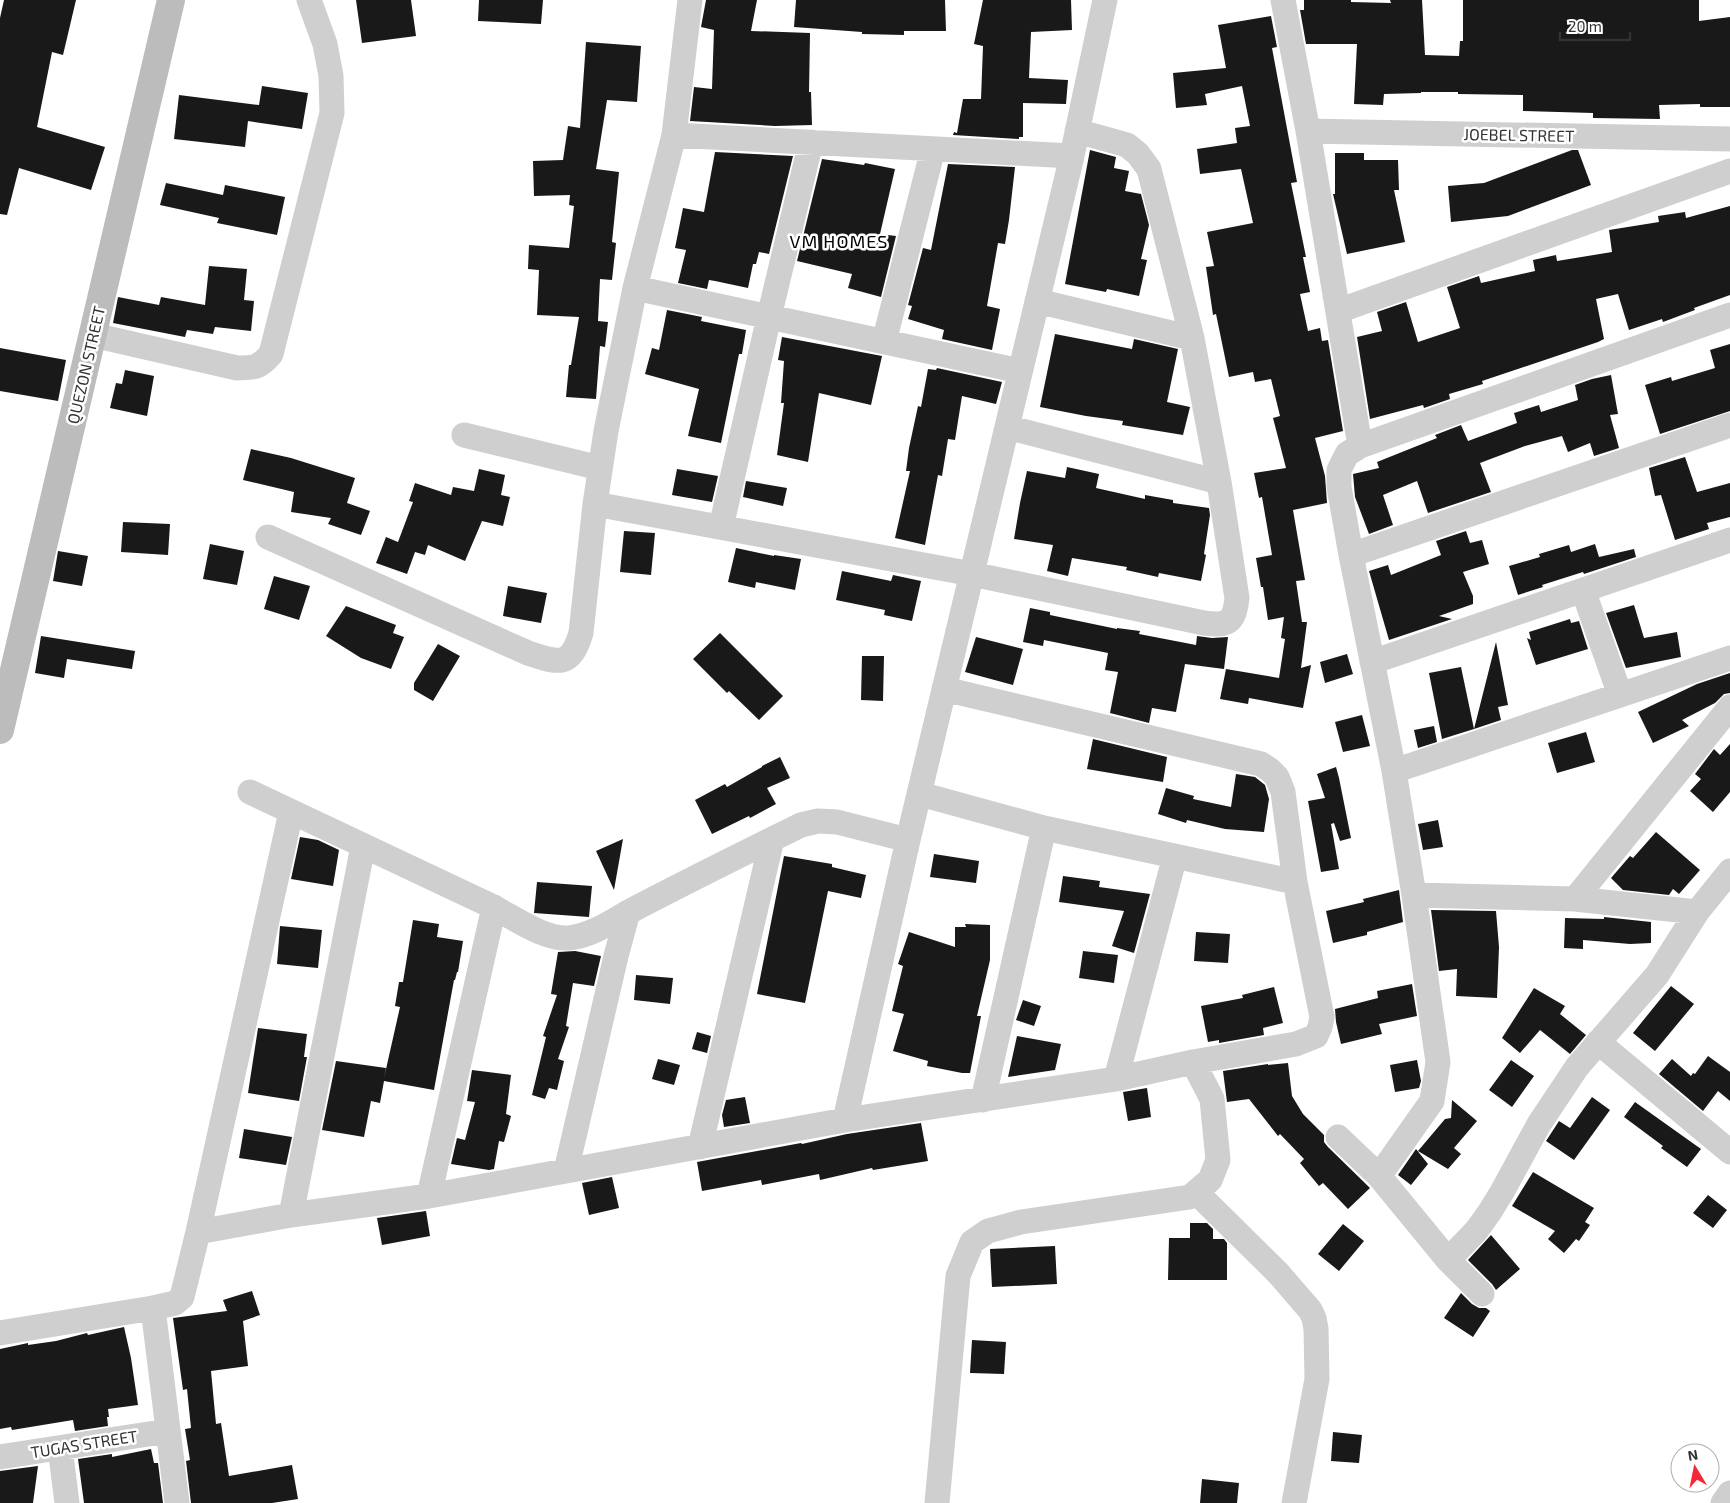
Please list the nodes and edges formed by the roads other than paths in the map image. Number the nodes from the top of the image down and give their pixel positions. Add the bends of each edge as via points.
1 (171, 0) edge
2 (309, 0) edge
3 (690, 0) edge
4 (1105, 0) edge
5 (1283, 0) edge
6 (1077, 131) junction
7 (1308, 131) junction
8 (674, 134) junction
9 (1730, 139) edge
10 (812, 142) junction
11 (933, 148) junction
12 (1072, 156) junction
13 (1730, 171) edge
14 (635, 288) junction
15 (1037, 301) junction
16 (1338, 311) junction
17 (1730, 315) edge
18 (769, 317) junction
19 (93, 335) junction
20 (1192, 338) junction
21 (884, 342) junction
22 (1020, 371) junction
23 (1730, 424) edge
24 (1007, 427) junction
25 (464, 435) dead end
26 (1360, 446) junction
27 (600, 468) junction
28 (1219, 482) junction
29 (594, 504) junction
30 (721, 527) junction
31 (268, 537) dead end
32 (1730, 540) edge
33 (1351, 556) junction
34 (972, 574) junction
35 (1583, 590) junction
36 (1730, 658) edge
37 (1372, 662) junction
38 (944, 689) junction
39 (1620, 695) junction
40 (1730, 707) edge
41 (0, 730) edge
42 (1394, 771) junction
43 (250, 792) dead end
44 (920, 794) junction
45 (291, 812) junction
46 (1044, 828) junction
47 (772, 839) junction
48 (908, 840) junction
49 (363, 846) junction
50 (1175, 856) junction
51 (1730, 871) edge
52 (1295, 882) junction
53 (1414, 895) junction
54 (1575, 899) junction
55 (494, 907) junction
56 (628, 912) junction
57 (1697, 912) junction
58 (1598, 1042) junction
59 (1193, 1062) junction
60 (1116, 1079) junction
61 (983, 1100) junction
62 (845, 1120) junction
63 (1338, 1137) dead end
64 (700, 1147) junction
65 (1730, 1152) edge
66 (566, 1171) junction
67 (1379, 1176) junction
68 (1196, 1192) junction
69 (429, 1196) junction
70 (291, 1215) junction
71 (198, 1232) junction
72 (1448, 1260) junction
73 (1482, 1294) dead end
74 (153, 1308) junction
75 (0, 1333) edge
76 (168, 1431) junction
77 (60, 1448) junction
78 (0, 1457) edge
79 (1730, 1493) edge
80 (67, 1503) edge
81 (177, 1503) edge
82 (937, 1503) edge
83 (1294, 1503) edge
84 (1723, 1503) edge

1 - 19 street, QUEZON STREET
2 - 19 street via 325,44 331,76 332,113 270,354 263,364 236,368
3 - 8 street
4 - 6 street
5 - 7 street
6 - 12 street
6 - 20 street via 1127,145 1149,169
7 - 9 street, JOEBEL STREET
7 - 16 street
8 - 10 street
8 - 14 street
10 - 11 street
10 - 18 street
11 - 12 street
11 - 21 street
12 - 15 street
13 - 16 street
14 - 18 street
14 - 27 street
15 - 20 street
15 - 22 street
16 - 26 street
17 - 26 street
18 - 21 street
18 - 30 street
19 - 41 street, QUEZON STREET
20 - 28 street
21 - 22 street
22 - 24 street
23 - 33 street
24 - 28 street
24 - 34 street
25 - 27 street
26 - 33 street via 1347,454 1339,470
27 - 29 street
28 - 34 street via 1237,598 1236,612 1231,621 1220,625 1204,623
29 - 30 street
29 - 31 street via 581,633 576,649 558,661 528,653
30 - 34 street
32 - 35 street
33 - 37 street
34 - 38 street
35 - 37 street
35 - 39 street
36 - 39 street
37 - 42 street
38 - 44 street
38 - 52 street via 1261,764 1277,777 1283,792
39 - 42 street
40 - 54 street
42 - 53 street
43 - 45 street
44 - 46 street
44 - 48 street
45 - 49 street
45 - 71 street
46 - 50 street
46 - 61 street
47 - 48 street via 818,821 837,822
47 - 56 street
47 - 64 street
48 - 62 street
49 - 55 street
49 - 70 street
50 - 52 street
50 - 60 street
51 - 57 street
52 - 59 street via 1322,1016 1316,1036 1296,1044
53 - 54 street
53 - 67 street via 1438,1062 1432,1102
54 - 57 street
55 - 56 street via 552,936 568,938 598,929
55 - 69 street
56 - 66 street
57 - 58 street via 1657,975
58 - 65 street
58 - 72 street via 1539,1124 1489,1213
59 - 60 street
59 - 68 street via 1212,1099 1218,1160 1210,1180
60 - 61 street
61 - 62 street
62 - 64 street
63 - 67 street
64 - 66 street
66 - 69 street
67 - 72 street
68 - 82 street via 1190,1197 1021,1222 988,1230 972,1242 958,1276
68 - 83 street via 1278,1273 1314,1318 1317,1379
69 - 70 street
70 - 71 street
71 - 74 street via 182,1297 175,1303
72 - 73 street
74 - 75 street
74 - 76 street
76 - 77 street, TUGAS STREET
76 - 81 street
77 - 78 street, TUGAS STREET
77 - 80 street
79 - 84 street

